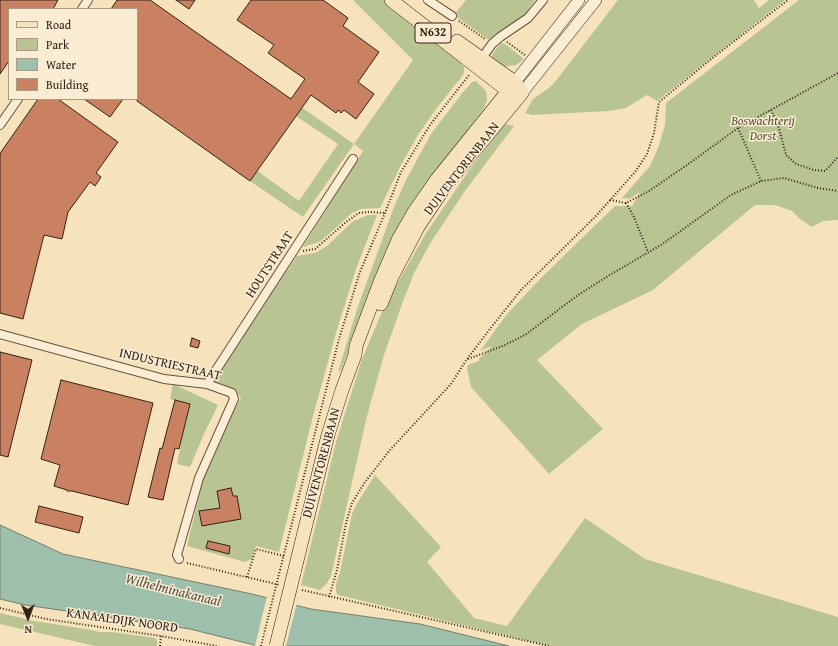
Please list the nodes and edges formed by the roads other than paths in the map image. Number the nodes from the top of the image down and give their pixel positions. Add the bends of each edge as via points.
1 (391, 0) edge
2 (398, 0) edge
3 (428, 0) edge
4 (543, 0) edge
5 (579, 0) edge
6 (596, 0) edge
7 (452, 16) road end
8 (479, 62) junction
9 (515, 88) junction
10 (17, 100) edge
11 (0, 125) edge
12 (353, 159) dead end
13 (0, 334) edge
14 (207, 384) junction
15 (179, 559) road end
16 (276, 646) edge

1 - 8 main road, N632
2 - 8 main road, N632
3 - 7 street
4 - 8 street via 528,18 492,44
5 - 9 main road, DUIVENTORENBAAN
6 - 9 main road, DUIVENTORENBAAN
8 - 9 main road, N632
9 - 16 main road, DUIVENTORENBAAN, bridge via 418,227 392,277 361,348 355,355 328,436
10 - 11 street
12 - 14 street, HOUTSTRAAT
13 - 14 street, INDUSTRIESTRAAT via 164,379
14 - 15 street, INDUSTRIESTRAAT via 232,393 234,399 199,478 177,555

